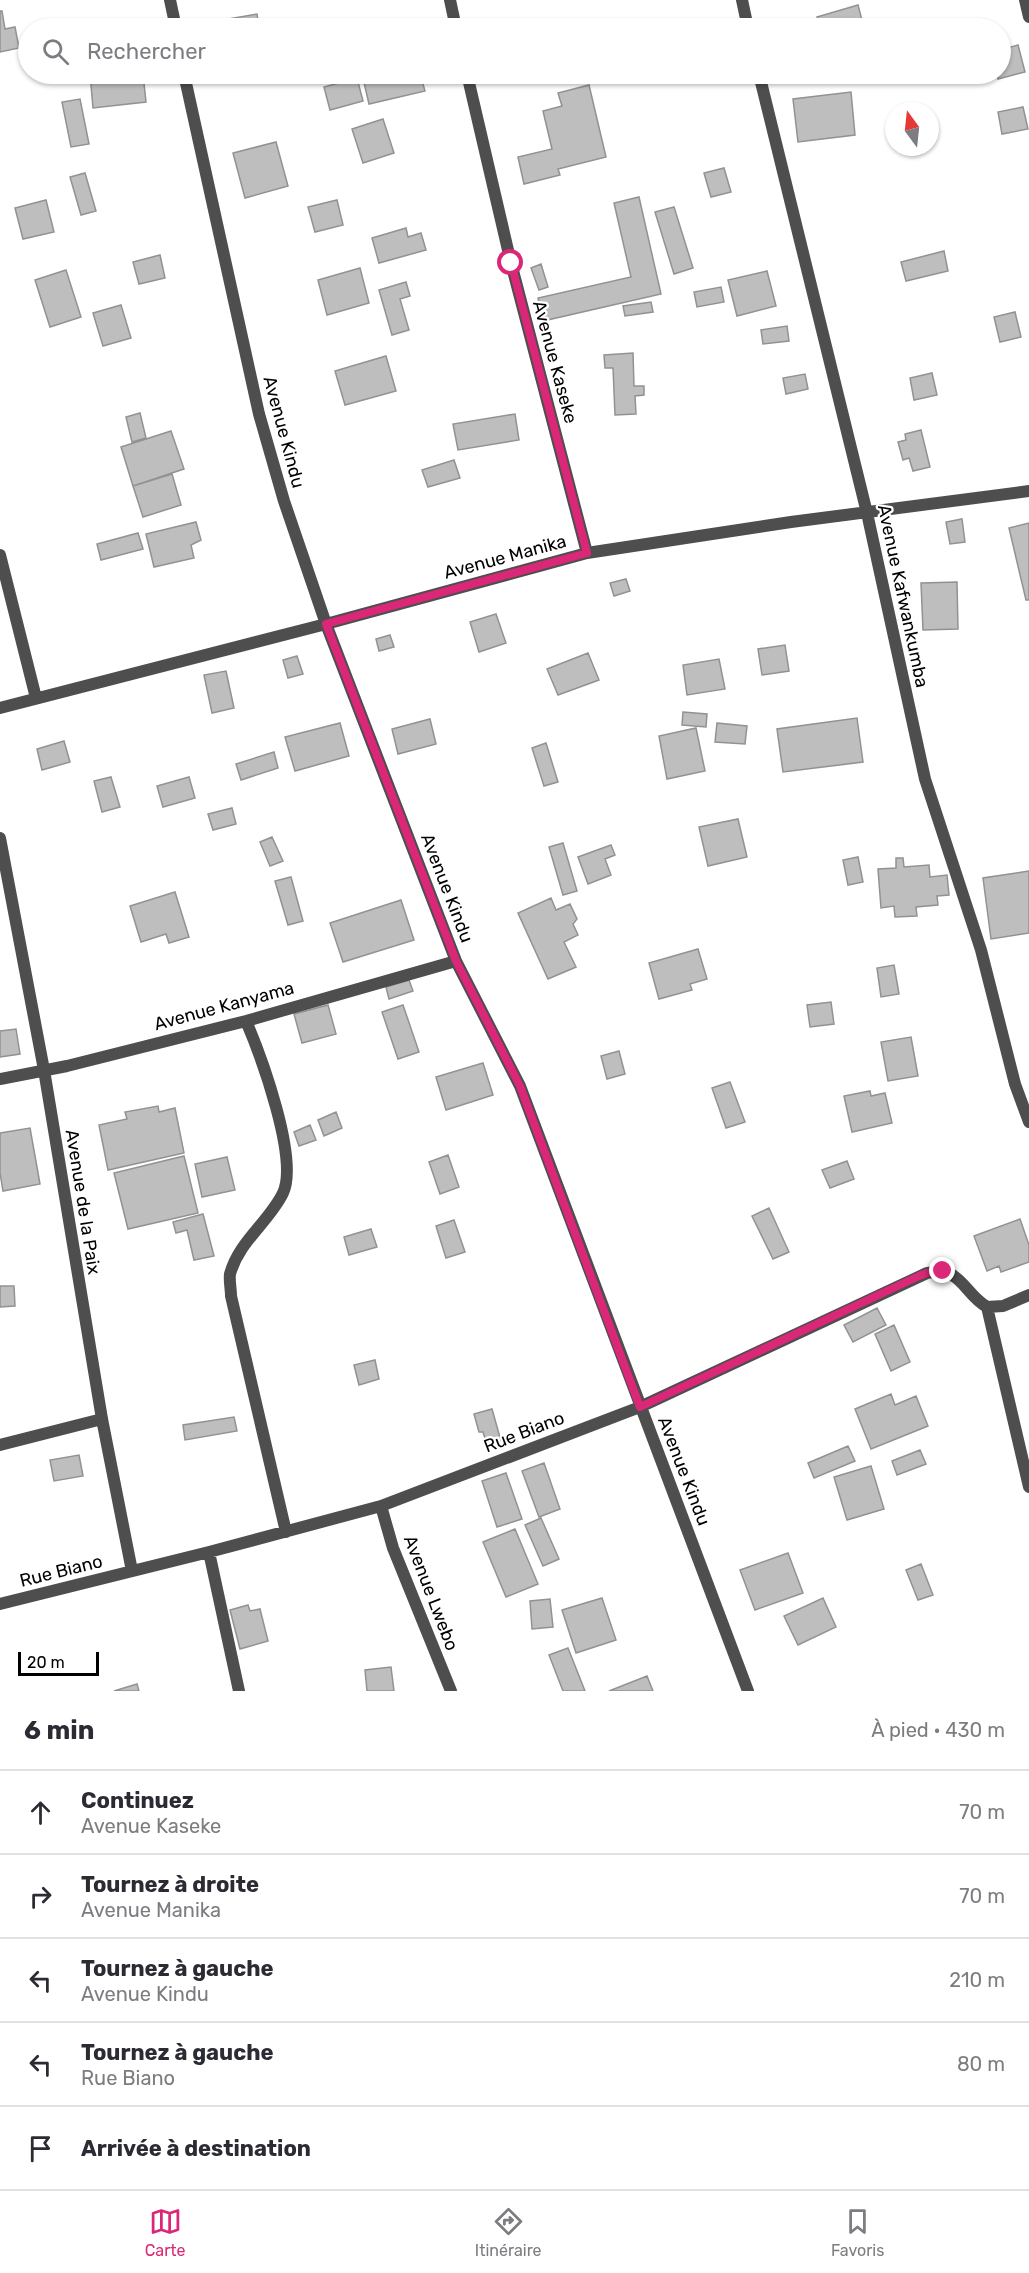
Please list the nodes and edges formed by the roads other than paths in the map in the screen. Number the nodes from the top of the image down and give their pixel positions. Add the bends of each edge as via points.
1 (170, 0) edge
2 (450, 0) edge
3 (741, 0) edge
4 (1025, 0) edge
5 (1029, 17) edge
6 (174, 18) edge
7 (454, 18) edge
8 (746, 18) edge
9 (186, 84) edge
10 (469, 84) edge
11 (761, 84) edge
12 (1029, 492) edge
13 (867, 513) junction
14 (587, 553) junction
15 (0, 555) edge
16 (326, 624) junction
17 (36, 698) junction
18 (0, 708) edge
19 (0, 837) edge
20 (456, 961) junction
21 (246, 1021) junction
22 (44, 1070) junction
23 (0, 1079) edge
24 (1029, 1122) edge
25 (1029, 1295) edge
26 (987, 1307) junction
27 (640, 1407) junction
28 (102, 1419) junction
29 (0, 1445) edge
30 (1029, 1486) edge
31 (381, 1506) junction
32 (286, 1532) junction
33 (209, 1552) junction
34 (132, 1571) junction
35 (0, 1604) edge
36 (238, 1691) edge
37 (451, 1691) edge
38 (748, 1691) edge

1 - 6 street
2 - 7 street
3 - 8 street
4 - 5 street
9 - 16 street, Avenue Kindu via 259,414
10 - 14 street, Avenue Kaseke via 511,263
11 - 13 street, Avenue Kafwankumba
12 - 13 street, Avenue Manika
13 - 14 street, Avenue Manika
13 - 24 street, Avenue Kafwankumba via 925,779 981,950 1015,1084
14 - 16 street, Avenue Manika
15 - 17 street
16 - 17 street, Avenue Manika
16 - 20 street, Avenue Kindu
17 - 18 street, Avenue Manika
19 - 22 street, Avenue de la Paix
20 - 21 street, Avenue Kanyama
20 - 27 street, Avenue Kindu via 520,1086
21 - 22 street, Avenue Kanyama
21 - 32 street via 261,1056 285,1142 288,1169 283,1192 250,1236 230,1275 231,1296
22 - 23 street, Avenue Kanyama
22 - 28 street, Avenue de la Paix
25 - 26 street via 1003,1306
26 - 27 street, Rue Biano via 950,1272 937,1270
26 - 30 street
27 - 31 street, Rue Biano
27 - 38 street, Avenue Kindu
28 - 29 street
28 - 34 street, Avenue de la Paix
31 - 32 street, Rue Biano
31 - 37 street, Avenue Lwebo via 393,1548
32 - 33 street, Rue Biano
33 - 34 street, Rue Biano
33 - 36 street
34 - 35 street, Rue Biano

